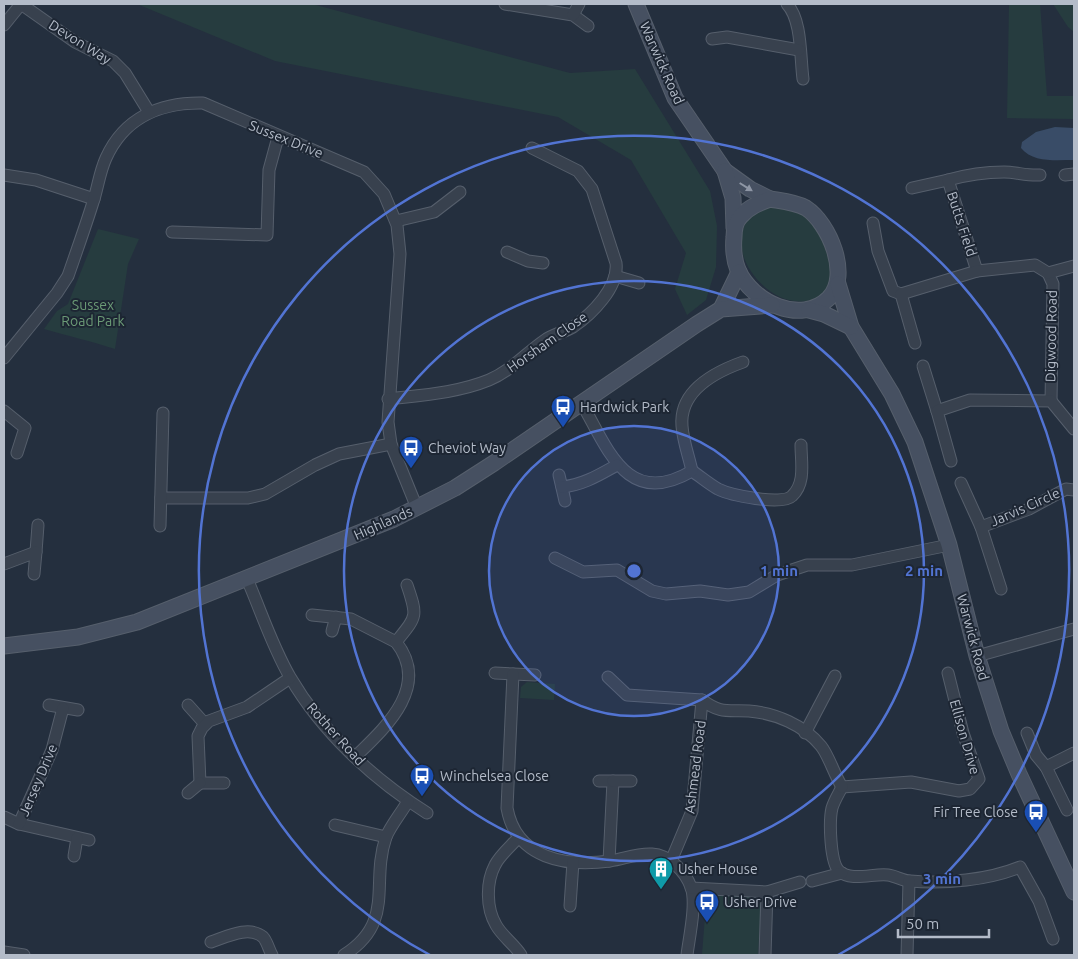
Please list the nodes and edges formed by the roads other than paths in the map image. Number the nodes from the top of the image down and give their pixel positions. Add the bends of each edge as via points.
1 (21, 4) edge
2 (505, 4) edge
3 (578, 4) edge
4 (636, 4) edge
5 (787, 4) edge
6 (573, 15) junction
7 (4, 25) edge
8 (588, 26) dead end
9 (712, 39) dead end
10 (799, 50) junction
11 (804, 79) dead end
12 (149, 112) junction
13 (278, 137) junction
14 (532, 148) dead end
15 (725, 171) junction
16 (4, 175) edge
17 (1040, 175) dead end
18 (948, 180) junction
19 (912, 188) dead end
20 (460, 192) dead end
21 (94, 199) junction
22 (770, 199) junction
23 (396, 222) junction
24 (873, 224) dead end
25 (734, 229) junction
26 (172, 232) dead end
27 (507, 252) dead end
28 (543, 263) dead end
29 (1074, 266) edge
30 (977, 271) junction
31 (739, 272) junction
32 (1048, 273) junction
33 (615, 276) junction
34 (638, 283) dead end
35 (838, 284) junction
36 (901, 294) junction
37 (772, 305) junction
38 (721, 309) junction
39 (809, 310) junction
40 (851, 327) junction
41 (915, 343) dead end
42 (4, 358) edge
43 (743, 362) dead end
44 (923, 366) dead end
45 (388, 399) junction
46 (1051, 401) junction
47 (581, 402) junction
48 (4, 411) edge
49 (937, 411) junction
50 (163, 413) dead end
51 (1074, 429) edge
52 (391, 444) junction
53 (801, 445) dead end
54 (17, 453) dead end
55 (951, 461) dead end
56 (617, 465) junction
57 (692, 471) junction
58 (559, 475) dead end
59 (961, 483) dead end
60 (562, 486) junction
61 (1074, 490) edge
62 (161, 498) junction
63 (565, 501) dead end
64 (416, 508) junction
65 (38, 525) dead end
66 (160, 526) dead end
67 (981, 527) junction
68 (949, 545) junction
69 (36, 552) junction
70 (554, 558) dead end
71 (4, 564) edge
72 (34, 574) dead end
73 (247, 579) junction
74 (407, 585) dead end
75 (1001, 589) dead end
76 (312, 615) dead end
77 (336, 617) junction
78 (1074, 629) edge
79 (332, 630) dead end
80 (396, 642) junction
81 (4, 646) edge
82 (977, 656) junction
83 (495, 673) dead end
84 (948, 673) dead end
85 (513, 674) junction
86 (535, 674) dead end
87 (835, 676) dead end
88 (608, 677) dead end
89 (290, 678) junction
90 (702, 700) junction
91 (49, 705) dead end
92 (188, 705) dead end
93 (63, 708) junction
94 (78, 710) dead end
95 (206, 724) junction
96 (805, 733) junction
97 (1027, 733) dead end
98 (1074, 753) edge
99 (356, 756) junction
100 (1046, 766) junction
101 (599, 781) dead end
102 (613, 781) junction
103 (631, 782) dead end
104 (200, 783) junction
105 (224, 783) dead end
106 (842, 787) junction
107 (188, 792) dead end
108 (408, 801) junction
109 (1066, 810) dead end
110 (427, 813) dead end
111 (4, 818) edge
112 (19, 824) junction
113 (335, 825) dead end
114 (386, 837) junction
115 (77, 838) junction
116 (518, 838) junction
117 (89, 840) dead end
118 (74, 856) dead end
119 (610, 861) junction
120 (671, 861) junction
121 (573, 862) junction
122 (842, 873) junction
123 (812, 881) dead end
124 (800, 882) dead end
125 (908, 882) junction
126 (691, 888) junction
127 (767, 892) junction
128 (1074, 892) edge
129 (570, 906) dead end
130 (1053, 939) dead end
131 (211, 942) dead end
132 (4, 952) edge
133 (24, 955) edge
134 (272, 955) edge
135 (344, 955) edge
136 (521, 955) edge
137 (687, 955) edge
138 (765, 955) edge
139 (907, 955) edge

1 - 7 street
1 - 12 street, Devon Way via 76,42 113,61 126,73
2 - 6 street
3 - 6 street
4 - 15 main road, Warwick Road via 675,98
5 - 10 street via 798,20
6 - 8 street
9 - 10 street via 726,37
10 - 11 street
12 - 13 street, Sussex Drive via 182,103 203,103
12 - 21 street, Sussex Drive via 125,128 106,158
13 - 23 street, Sussex Drive via 364,172 384,194
13 - 26 street via 269,170 267,235
14 - 33 street via 578,171 592,189 616,263
15 -> 22 main road, Warwick Road
15 - 25 main road, Warwick Road via 733,198
16 - 21 street via 36,180
17 - 18 street, Butts Field via 1006,172
18 - 19 street
18 - 30 street, Butts Field
20 - 23 street via 434,212
21 - 42 street, Sussex Drive via 68,276
22 - 25 main road via 752,206 739,217
22 - 35 main road via 792,202 817,217 836,254
23 - 45 street, Sussex Drive via 400,254
24 - 36 street via 878,250 893,291
25 - 31 main road via 734,260
27 - 28 street
29 - 32 street
30 - 32 street via 1034,265
30 - 36 street
31 - 37 main road via 752,289
31 - 38 main road
32 - 46 street, Digwood Road via 1053,284
33 - 34 street
33 - 45 street, Horsham Close via 602,298 572,327 547,338 489,380 440,393
35 - 39 main road via 825,301
35 - 40 main road, Warwick Road
36 - 41 street
37 - 38 main road, Highlands
37 - 39 main road via 789,310
38 - 47 main road, Highlands
39 - 40 main road
40 - 68 main road, Warwick Road via 892,394 915,442
43 - 57 street via 707,379 695,388 686,403 682,426
44 - 49 street
45 - 52 street, Sussex Drive
46 - 49 street via 970,400
46 - 51 street
47 - 56 street
47 - 64 main road, Highlands via 494,463
48 - 54 street via 25,428
49 - 55 street
50 - 62 street
52 - 62 street via 339,454 265,494 248,498
52 - 64 street, Sussex Drive
53 - 57 street via 802,478 792,497 782,501 719,489
56 - 57 street via 630,476 645,482 680,479
56 - 60 street via 591,480
58 - 60 street
59 - 67 street
60 - 63 street
61 - 67 street, Jarvis Circle via 1066,489
62 - 66 street
64 - 73 main road, Highlands
65 - 69 street
67 - 75 street, Jarvis Circle
68 - 70 street via 852,565 807,565 776,575 749,592 728,595 700,591 666,594 652,591 617,570 583,572
68 - 82 main road, Warwick Road
69 - 71 street
69 - 72 street
73 - 81 main road, Highlands via 106,631 69,639
73 - 89 street, Rother Road
74 - 80 street via 414,604 414,620
76 - 77 street
77 - 79 street
77 - 80 street via 351,619
78 - 82 street
80 - 99 street via 405,653 408,682 404,698 384,729
82 - 128 main road, Warwick Road via 1001,731
83 - 85 street
84 - 106 street, Ellison Drive via 979,779 977,783 960,791 911,782
85 - 86 street
85 - 116 street via 507,808 509,822
87 - 96 street
88 - 90 street, Ashmead Road via 627,695
89 - 95 street via 247,707
89 - 99 street, Rother Road via 320,721
90 - 96 street, Ashmead Road via 715,710 772,715
90 - 120 street, Ashmead Road via 692,811
91 - 93 street
92 - 95 street
93 - 94 street
93 - 112 street, Jersey Drive via 52,750
95 - 104 street via 198,736
96 - 106 street, Ashmead Road via 820,745
97 - 100 street via 1036,755
98 - 100 street
99 - 108 street, Rother Road via 375,777
100 - 109 street
101 - 102 street
102 - 103 street
102 - 119 street
104 - 105 street
104 - 107 street
106 - 122 street via 832,807 832,858
108 - 110 street, Rother Road
108 - 114 street
111 - 112 street
112 - 115 street
113 - 114 street
114 - 135 street via 376,919 368,934
115 - 117 street
115 - 118 street
116 - 121 street via 533,851
116 - 136 street via 496,863 489,892 490,910 496,926
119 - 120 street via 653,854
119 - 121 street
120 - 126 street
121 - 129 street
122 - 123 street
122 - 125 street via 853,876 888,875
124 - 127 street
125 - 130 street via 961,880 1020,867
125 - 139 street
126 - 127 street
126 - 137 street
127 - 138 street
131 - 134 street via 240,932 256,933 264,938
132 - 133 street

